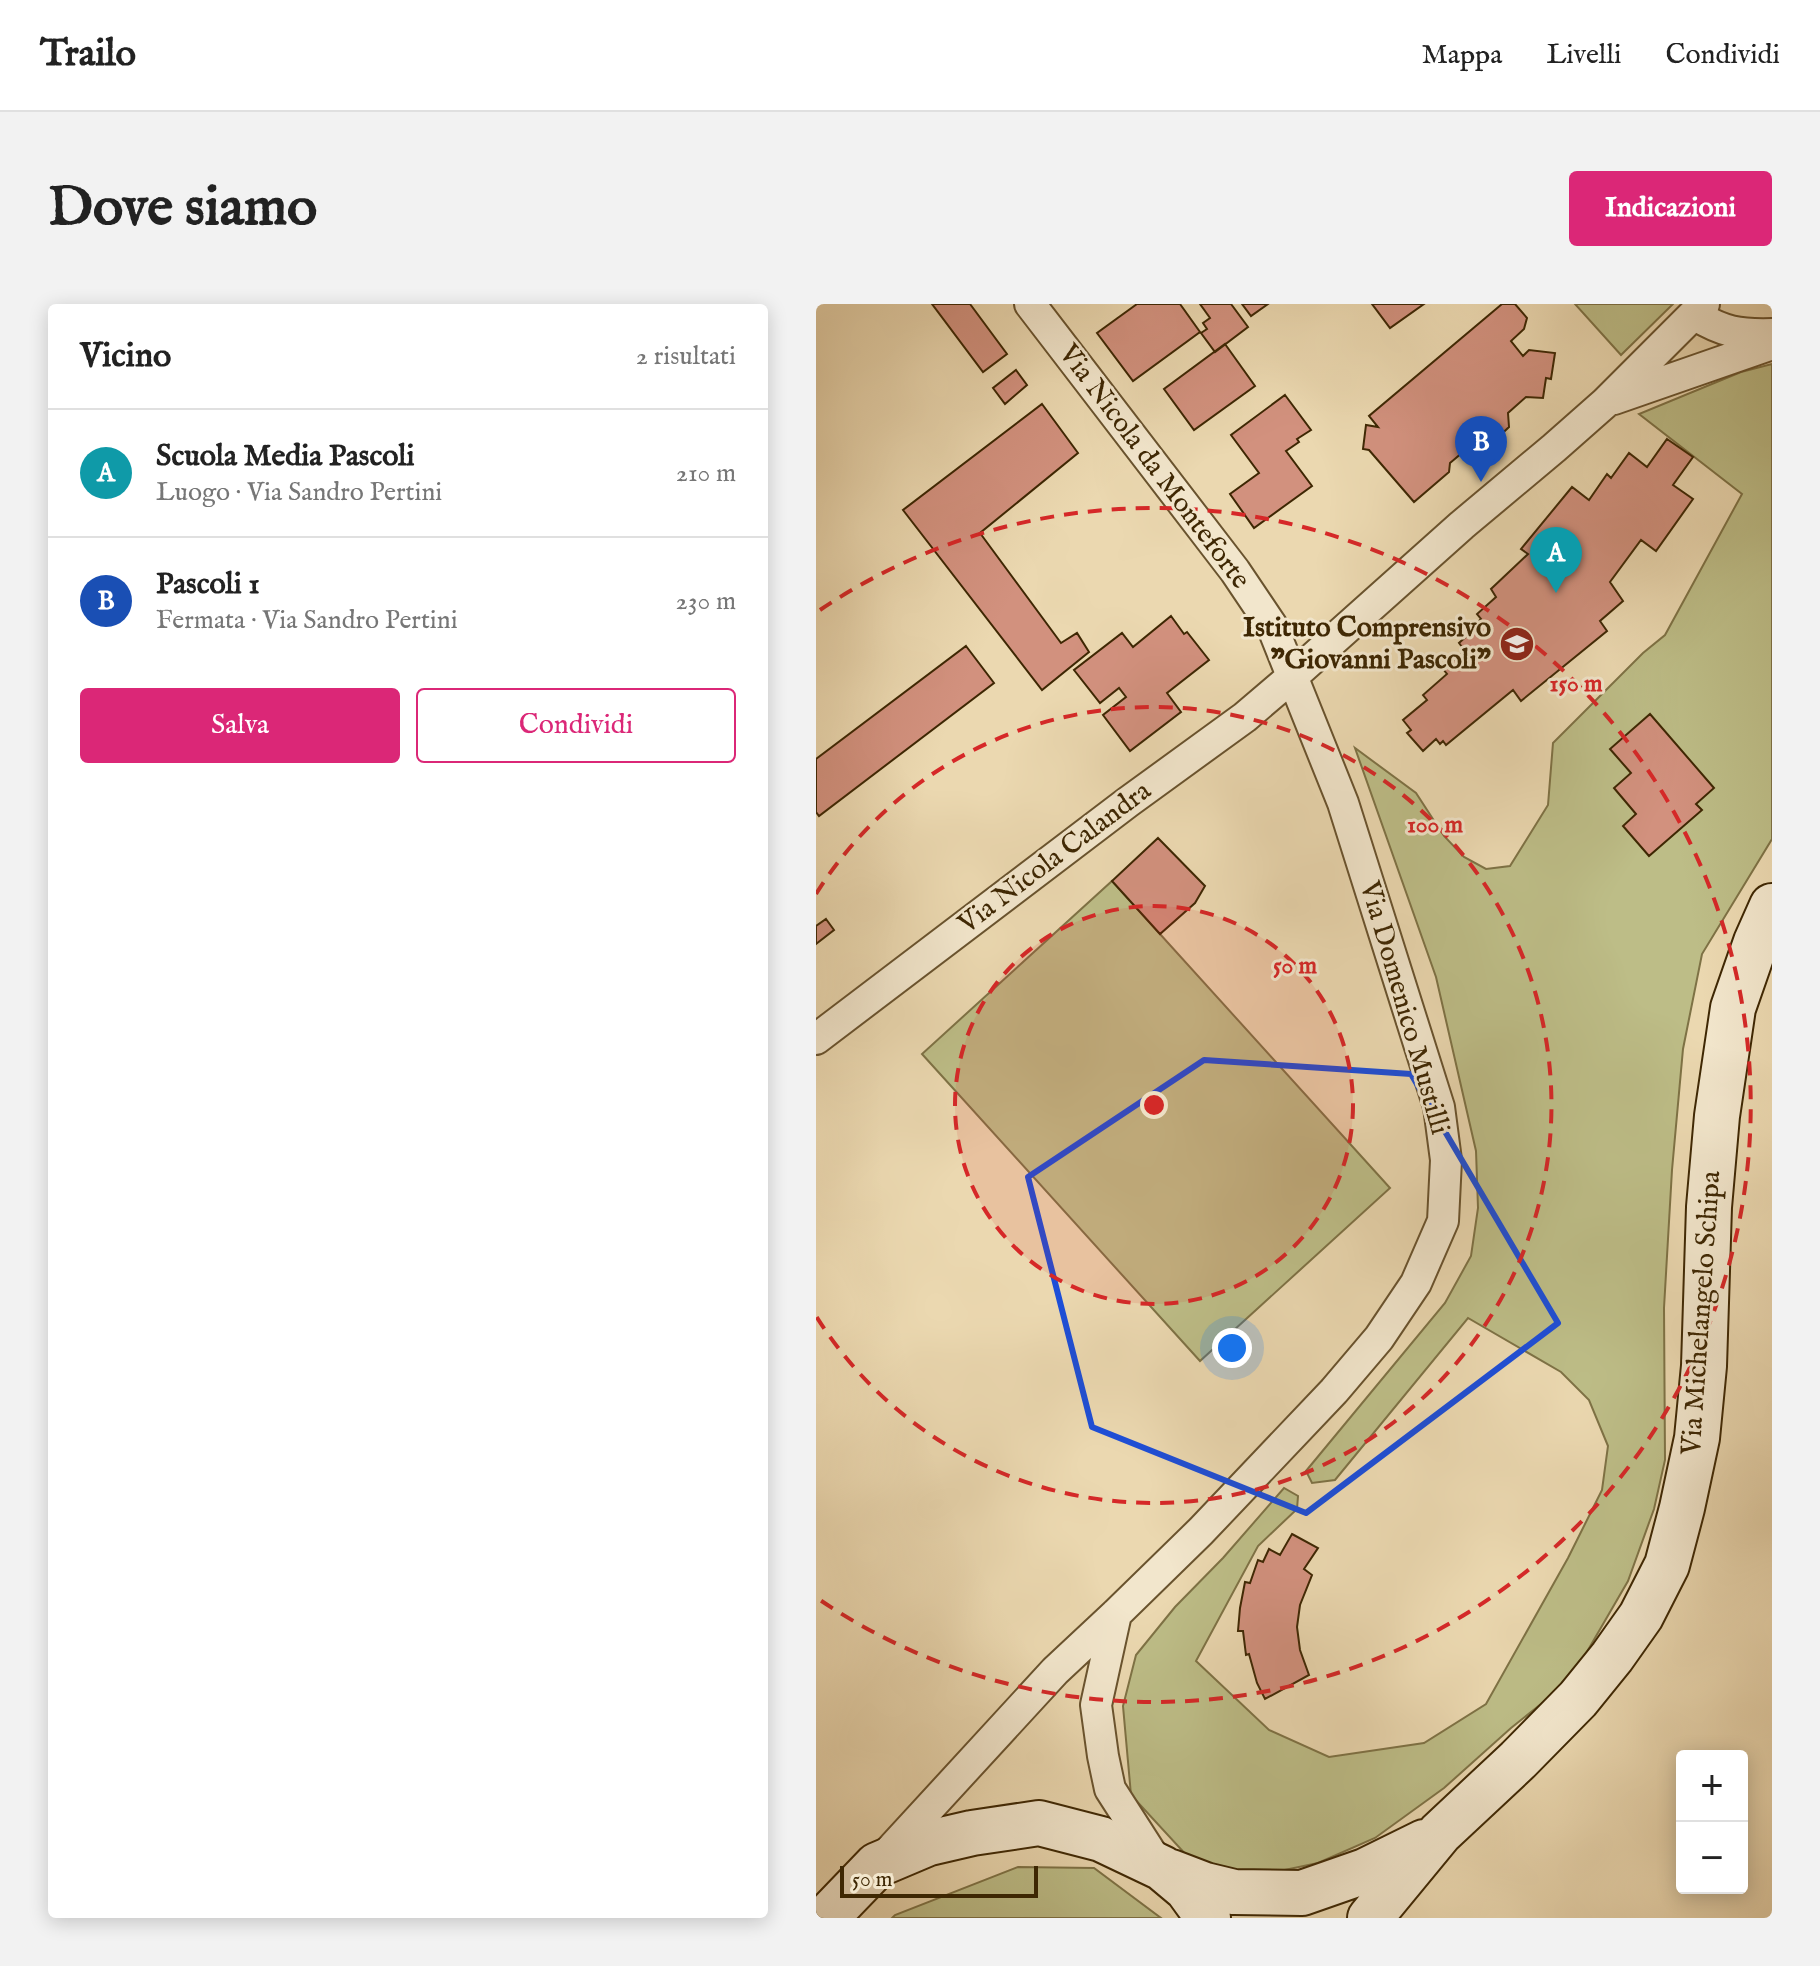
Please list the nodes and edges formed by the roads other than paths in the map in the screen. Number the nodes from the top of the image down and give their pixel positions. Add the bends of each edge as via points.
1 (1030, 304) edge
2 (1694, 315) edge
3 (1772, 334) edge
4 (1772, 344) edge
5 (1738, 357) junction
6 (1605, 403) junction
7 (1293, 676) junction
8 (1772, 906) edge
9 (816, 1039) edge
10 (1116, 1614) junction
11 (1440, 1833) junction
12 (877, 1865) junction
13 (1162, 1868) junction
14 (826, 1918) edge
15 (1208, 1918) edge
16 (1370, 1918) edge

1 - 7 street, Via Nicola da Monteforte via 1235,571 1272,626
2 - 3 street via 1744,335
2 - 5 street via 1699,347
2 - 6 street, Via Nicola Calandra
4 - 5 street
5 - 6 street
6 - 7 street, Via Nicola Calandra
7 - 9 street, Via Nicola Calandra
7 - 10 street, Via Domenico Mustilli via 1343,803 1439,1107 1446,1160 1443,1221 1416,1283 1379,1338 1245,1485
8 - 11 main road, Via Michelangelo Schipa via 1733,1008 1709,1207 1697,1438 1667,1565 1641,1616 1578,1699
10 - 12 street, Via Domenico Mustilli via 1055,1671
10 - 13 street via 1096,1705 1103,1756 1110,1789
11 - 13 main road, Via Michelangelo Schipa via 1365,1871 1302,1893 1234,1892
11 - 16 main road, Via Michelangelo Schipa
12 - 13 main road via 929,1843 1039,1823 1101,1839
12 - 14 main road
13 - 15 main road via 1187,1889

